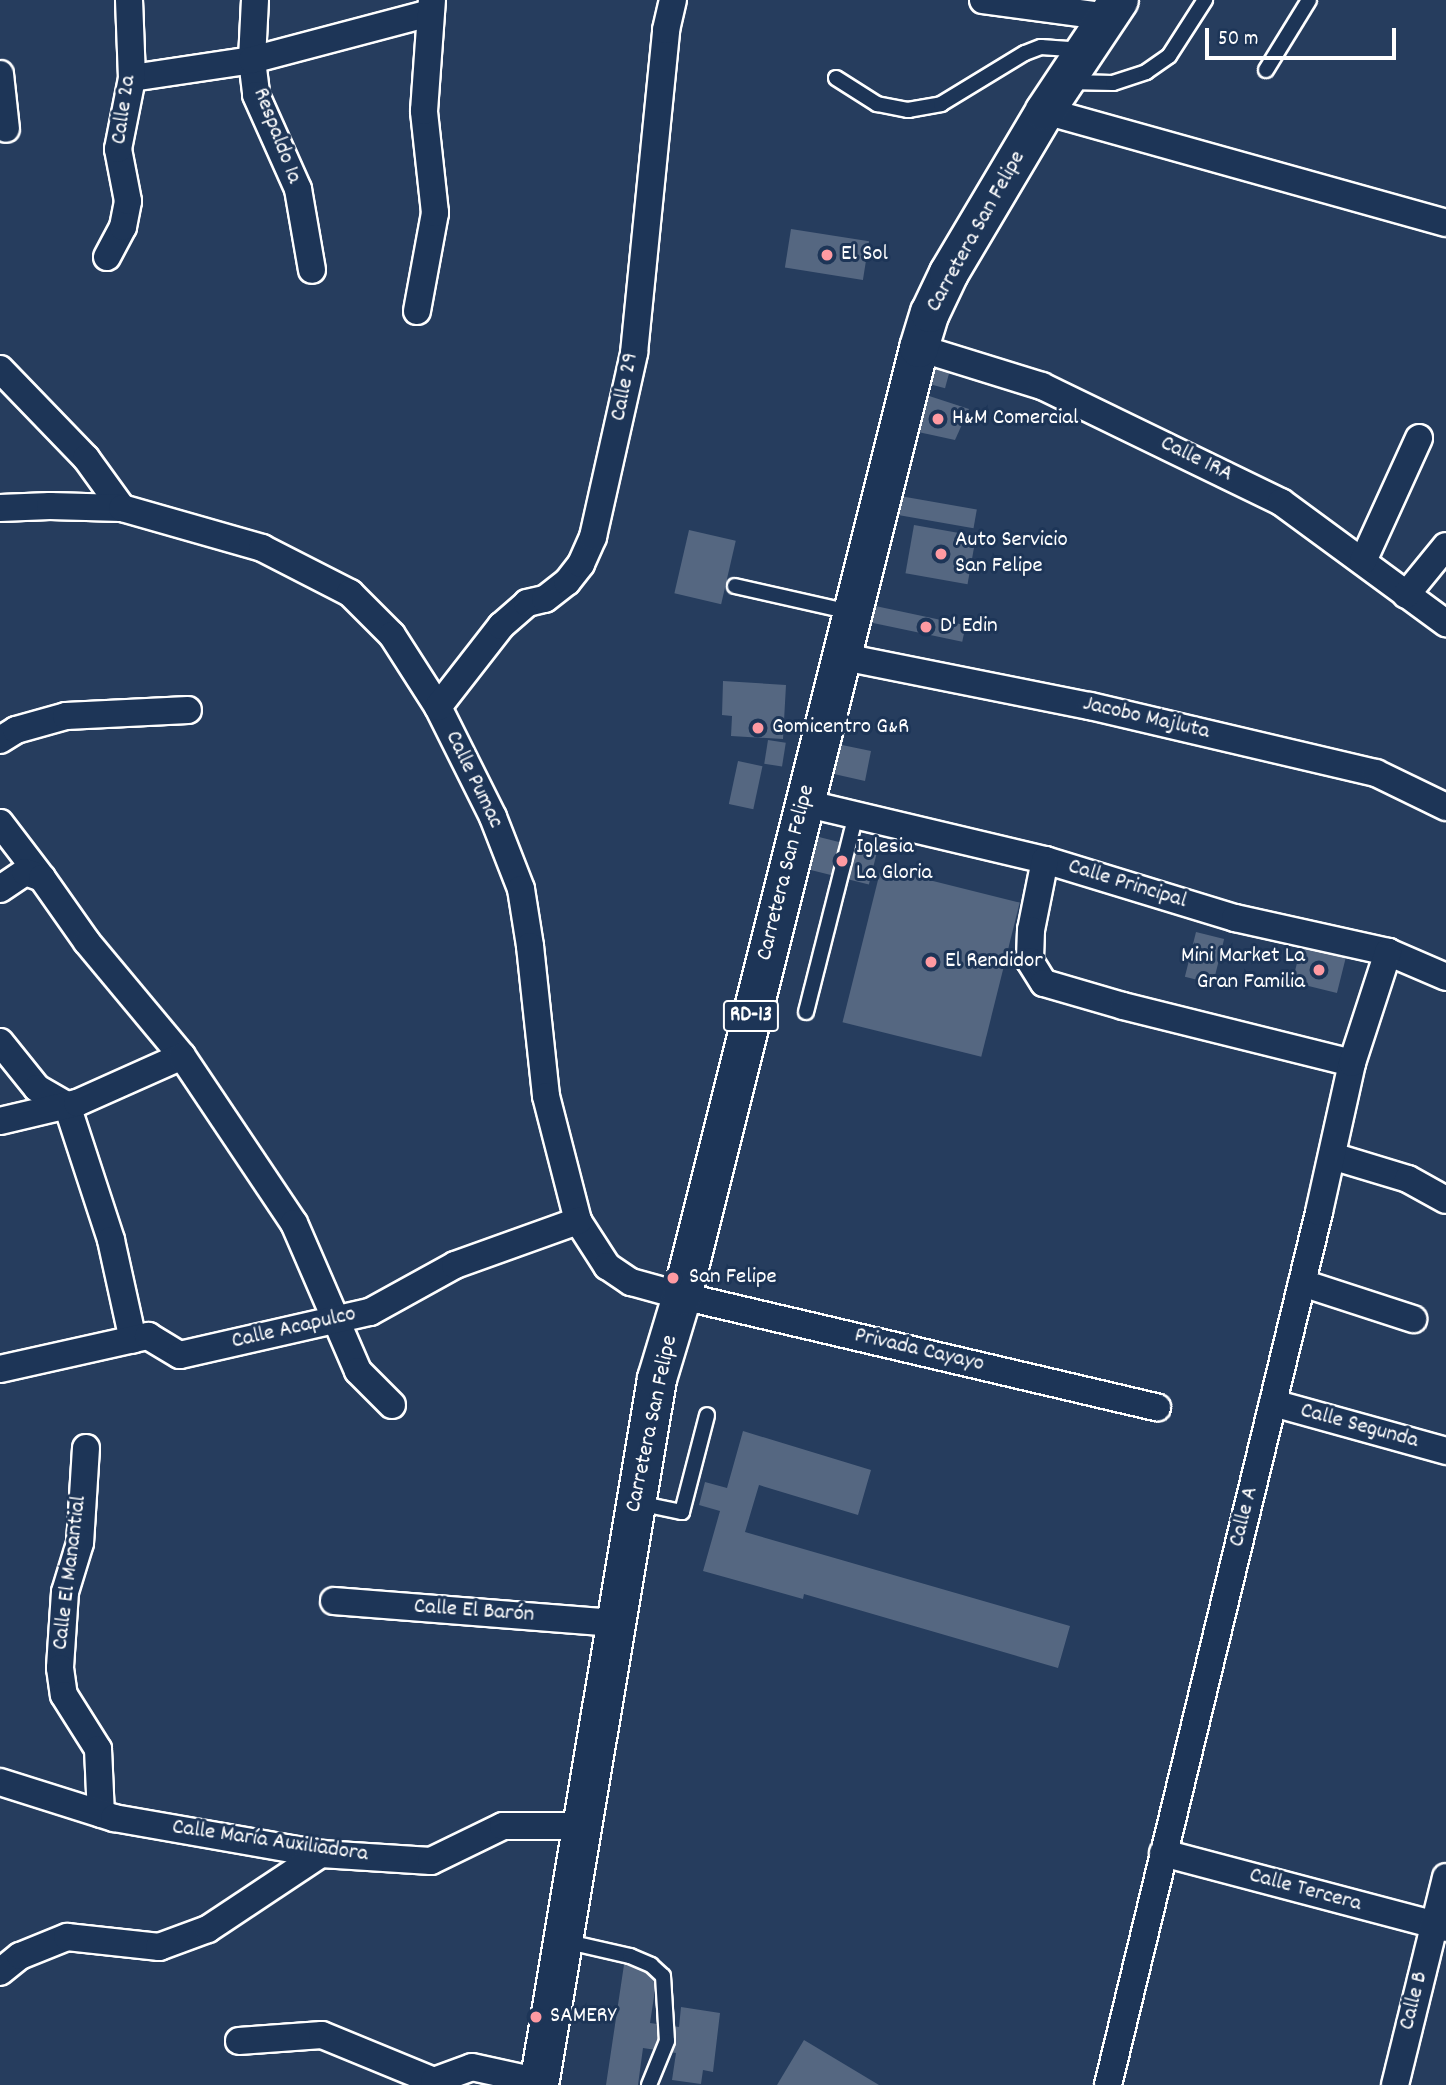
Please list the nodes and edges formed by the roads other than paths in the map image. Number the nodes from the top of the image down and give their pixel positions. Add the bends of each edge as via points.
1 (129, 0) edge
2 (255, 0) edge
3 (673, 0) edge
4 (983, 0) edge
5 (1205, 0) edge
6 (1309, 0) edge
7 (431, 6) edge
8 (1113, 8) edge
9 (1086, 51) junction
10 (252, 60) junction
11 (1266, 70) dead end
12 (0, 74) edge
13 (132, 78) junction
14 (835, 78) dead end
15 (1055, 97) junction
16 (6, 129) dead end
17 (1446, 223) edge
18 (107, 257) dead end
19 (312, 270) dead end
20 (417, 310) dead end
21 (919, 348) junction
22 (0, 369) edge
23 (1419, 438) dead end
24 (0, 508) edge
25 (122, 508) junction
26 (1446, 545) edge
27 (1363, 561) junction
28 (735, 586) dead end
29 (1406, 595) junction
30 (851, 612) junction
31 (1446, 623) edge
32 (839, 656) junction
33 (438, 707) junction
34 (188, 709) dead end
35 (0, 740) edge
36 (804, 803) junction
37 (1446, 807) edge
38 (856, 815) junction
39 (0, 823) edge
40 (1045, 860) junction
41 (42, 878) junction
42 (0, 889) edge
43 (1388, 952) junction
44 (1446, 976) edge
45 (806, 1012) dead end
46 (0, 1042) edge
47 (182, 1056) junction
48 (1352, 1063) junction
49 (67, 1105) junction
50 (0, 1121) edge
51 (1332, 1156) junction
52 (1446, 1200) edge
53 (578, 1221) junction
54 (1302, 1283) junction
55 (682, 1296) junction
56 (1413, 1319) dead end
57 (335, 1320) junction
58 (133, 1340) junction
59 (0, 1369) edge
60 (1273, 1403) junction
61 (392, 1405) dead end
62 (1157, 1407) dead end
63 (707, 1415) dead end
64 (86, 1448) dead end
65 (1446, 1451) edge
66 (636, 1502) junction
67 (334, 1601) dead end
68 (614, 1623) junction
69 (0, 1782) edge
70 (101, 1814) junction
71 (581, 1826) junction
72 (1163, 1853) junction
73 (321, 1854) junction
74 (1446, 1877) edge
75 (1440, 1926) edge
76 (562, 1941) junction
77 (0, 1972) edge
78 (239, 2042) dead end
79 (539, 2084) edge
80 (649, 2085) edge
81 (1108, 2085) edge
82 (1395, 2085) edge

1 - 13 street, Calle 2a
2 - 10 street, Respaldo 1a
3 - 33 street, Calle 29 via 666,30 634,353 593,537 567,582 545,598 527,603 501,625
4 - 8 street
5 - 15 lane via 1169,56 1146,72
6 - 11 lane
7 - 10 street
7 - 20 street via 424,111 435,213
8 - 9 main road, Carretera San Felipe / RD-13
9 - 14 lane via 1041,47 1025,52 941,104 908,110 877,104
9 - 15 main road, Carretera San Felipe / RD-13
10 - 13 street
10 - 19 street, Respaldo 1a via 256,95 298,189
12 - 16 street
13 - 18 street, Calle 2a via 118,149 128,201 123,227
15 - 17 street
15 - 21 main road, Carretera San Felipe / RD-13 via 949,273
21 - 27 street, Calle 1RA via 1042,386 1281,502
21 - 30 main road, Carretera San Felipe / RD-13
22 - 25 street via 86,458
23 - 27 street
24 - 25 street, Calle Pumac
25 - 33 street, Calle Pumac via 262,548 351,593 392,635
26 - 29 street
27 - 29 street, Calle 1RA
28 - 30 lane
29 - 31 street, Calle 1RA
30 - 32 main road, Carretera San Felipe / RD-13
32 - 36 main road, Carretera San Felipe / RD-13
32 - 37 street, Jacobo Majluta via 1090,706 1376,774
33 - 53 street, Calle Pumac via 493,817 521,889 546,1096
34 - 35 street via 66,716 16,730
36 - 38 street, Calle Principal
36 - 55 main road, Carretera San Felipe / RD-13
38 - 40 street, Calle Principal
38 - 45 lane
39 - 41 street
40 - 43 street, Calle Principal via 1236,918
40 - 48 street via 1031,930 1030,961 1044,983
41 - 42 street via 25,873
41 - 47 street via 87,942
43 - 44 street, Calle Principal
43 - 48 street, Calle A
46 - 49 street via 37,1088
47 - 49 street
47 - 57 street via 294,1223
48 - 51 street, Calle A
49 - 50 street
49 - 58 street via 111,1240
51 - 52 street via 1408,1179
51 - 54 street, Calle A
53 - 55 street, Calle Pumac via 607,1266 631,1282
53 - 57 street, Calle Acapulco via 455,1265 370,1312
54 - 56 street
54 - 60 street, Calle A
55 - 62 street, Privada Cayayo
55 - 66 main road, Carretera San Felipe / RD-13 via 657,1379
57 - 58 street, Calle Acapulco via 180,1355 148,1336
57 - 61 street via 358,1371
58 - 59 street, Calle Acapulco
60 - 65 street, Calle Segunda
60 - 72 street, Calle A
63 - 66 lane via 682,1513
64 - 70 street, Calle El Manantial via 80,1544 65,1592 60,1668 64,1695 98,1749
66 - 68 main road, Carretera San Felipe / RD-13
67 - 68 street, Calle El Barón
68 - 71 main road, Carretera San Felipe / RD-13
69 - 70 street, Calle María Auxiliadora
70 - 73 street, Calle María Auxiliadora
71 - 73 street, Calle María Auxiliadora via 503,1826 431,1861
71 - 76 main road, Carretera San Felipe / RD-13
72 - 75 street, Calle Tercera
72 - 81 street, Calle A
73 - 77 street via 208,1929 159,1947 66,1937 20,1956
74 - 75 street, Calle B
75 - 82 street, Calle B
76 - 79 main road, Carretera San Felipe / RD-13
76 - 80 lane via 630,1956 663,1976 667,2041
78 - 79 street via 322,2035 434,2081 472,2067

